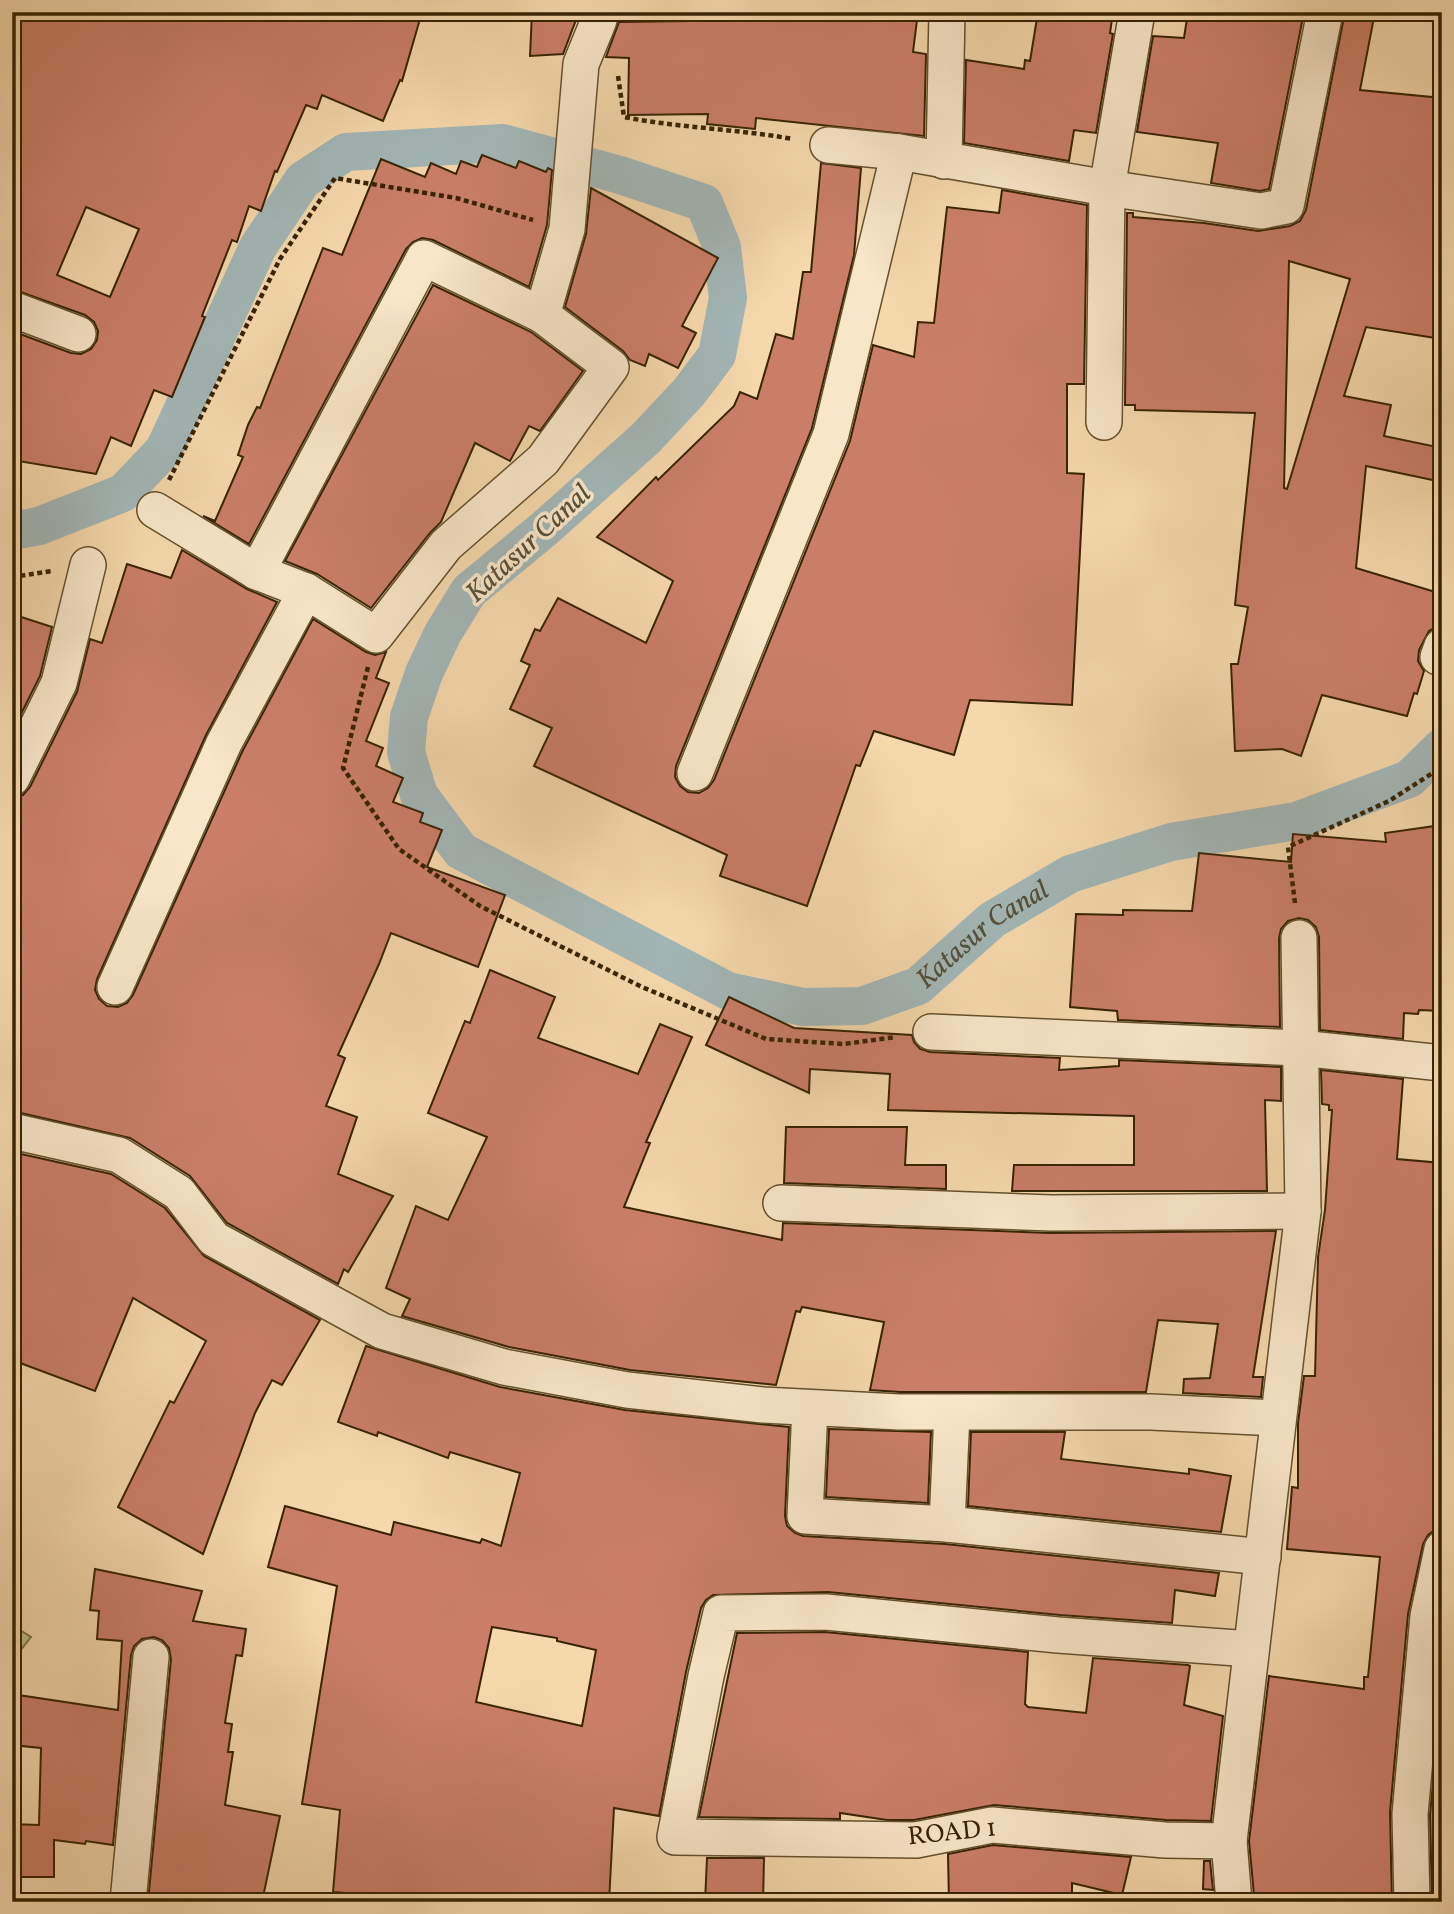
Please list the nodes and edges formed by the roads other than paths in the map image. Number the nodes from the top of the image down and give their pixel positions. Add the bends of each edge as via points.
1 (947, 12) edge
2 (1137, 12) edge
3 (1325, 12) edge
4 (599, 16) edge
5 (828, 145) road end
6 (899, 152) junction
7 (944, 161) junction
8 (1107, 188) junction
9 (12, 309) edge
10 (542, 316) junction
11 (78, 334) dead end
12 (1104, 422) dead end
13 (155, 510) road end
14 (88, 565) road end
15 (257, 572) junction
16 (306, 591) junction
17 (695, 773) dead end
18 (12, 778) edge
19 (1299, 938) road end
20 (115, 987) dead end
21 (931, 1032) road end
22 (1300, 1048) junction
23 (1442, 1063) edge
24 (12, 1130) edge
25 (781, 1203) dead end
26 (1303, 1211) junction
27 (810, 1408) junction
28 (952, 1413) junction
29 (1278, 1418) junction
30 (947, 1524) junction
31 (1442, 1549) edge
32 (1263, 1558) junction
33 (1251, 1649) junction
34 (151, 1657) dead end
35 (1229, 1841) junction
36 (128, 1902) edge
37 (1234, 1902) edge
38 (1412, 1902) edge

1 - 7 street
2 - 8 street
3 - 8 street via 1286,206 1261,211
4 - 10 street via 581,64 567,229
5 - 6 street
6 - 7 street
6 - 17 street via 831,434
7 - 8 street
8 - 12 street
9 - 11 street
10 - 15 street via 424,258
10 - 16 street via 611,367 543,460 446,545 376,635
13 - 15 street
14 - 18 street via 60,683
15 - 16 street
16 - 20 street via 224,743
19 - 22 street
21 - 22 street
22 - 23 street
22 - 26 street
24 - 27 street via 119,1155 179,1193 214,1239 382,1331 504,1367 627,1390
25 - 26 street via 1052,1213
26 - 29 street
27 - 28 street
27 - 30 street via 805,1516
28 - 29 street via 1151,1412
28 - 30 street
29 - 32 street
30 - 32 street
31 - 38 street via 1428,1616 1410,1814
32 - 33 street
33 - 35 street
33 - 35 street, ROAD 1 via 826,1612 721,1612 675,1837 916,1840 992,1825
34 - 36 street
35 - 37 street

